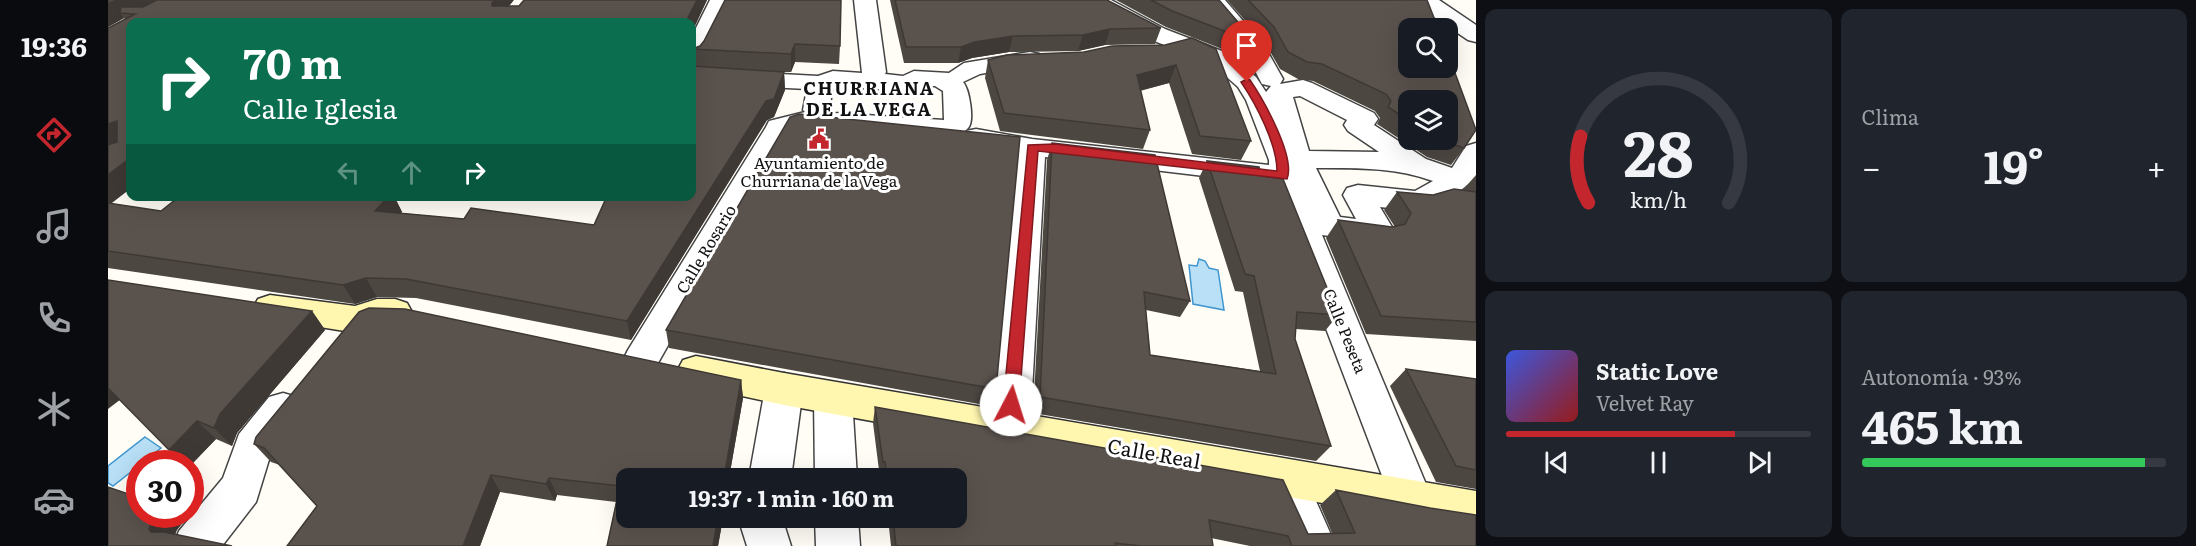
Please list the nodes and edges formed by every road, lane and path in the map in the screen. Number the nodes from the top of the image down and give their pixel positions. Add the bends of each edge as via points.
1 (722, 0) edge
2 (865, 0) edge
3 (1095, 0) edge
4 (1213, 0) edge
5 (1424, 0) edge
6 (1476, 35) edge
7 (1183, 45) junction
8 (696, 50) edge
9 (1150, 53) edge
10 (1047, 59) edge
11 (874, 72) junction
12 (696, 76) edge
13 (950, 77) junction
14 (811, 82) junction
15 (1269, 84) junction
16 (800, 120) junction
17 (970, 136) junction
18 (1032, 147) junction
19 (1404, 163) junction
20 (1288, 166) junction
21 (1472, 168) edge
22 (244, 304) edge
23 (428, 315) edge
24 (357, 320) junction
25 (607, 353) edge
26 (641, 360) junction
27 (784, 389) junction
28 (833, 398) junction
29 (1010, 428) junction
30 (772, 468) edge
31 (836, 468) edge
32 (1285, 478) junction
33 (1412, 501) junction
34 (1476, 511) edge
35 (763, 528) edge
36 (837, 528) edge
37 (195, 546) edge
38 (769, 546) edge
39 (838, 546) edge
40 (1314, 546) edge

1 - 8 street
2 - 11 street
3 - 7 street
4 - 15 street via 1256,50
5 - 6 street
7 - 9 street
7 - 15 street via 1220,58
10 - 13 street via 974,68
11 - 13 street
11 - 14 street via 830,70
12 - 14 street
13 - 13 street via 956,88 958,124 946,130 827,120 816,110 820,86 833,78 914,84 914,78
13 - 17 street
14 - 16 street
15 - 19 street via 1303,88 1365,119 1357,125
15 - 20 street via 1279,92
16 - 17 street
16 - 26 street, Calle Rosario via 778,127
17 - 18 street
18 - 20 street
18 - 29 street
19 - 20 street via 1355,159
19 - 20 street via 1457,180 1420,201 1358,195 1379,232 1329,226
19 - 21 street
20 - 33 street, Calle Peseta
22 - 24 street
23 - 24 street via 377,312
24 - 37 street via 253,446 241,488
25 - 26 street
26 - 27 street
27 - 28 street, Calle Real
27 - 30 street
28 - 29 street, Calle Real
28 - 31 street
29 - 32 street, Calle Real
32 - 33 street, Calle Real
32 - 40 street
33 - 34 street, Calle Real
35 - 38 street
36 - 39 street

